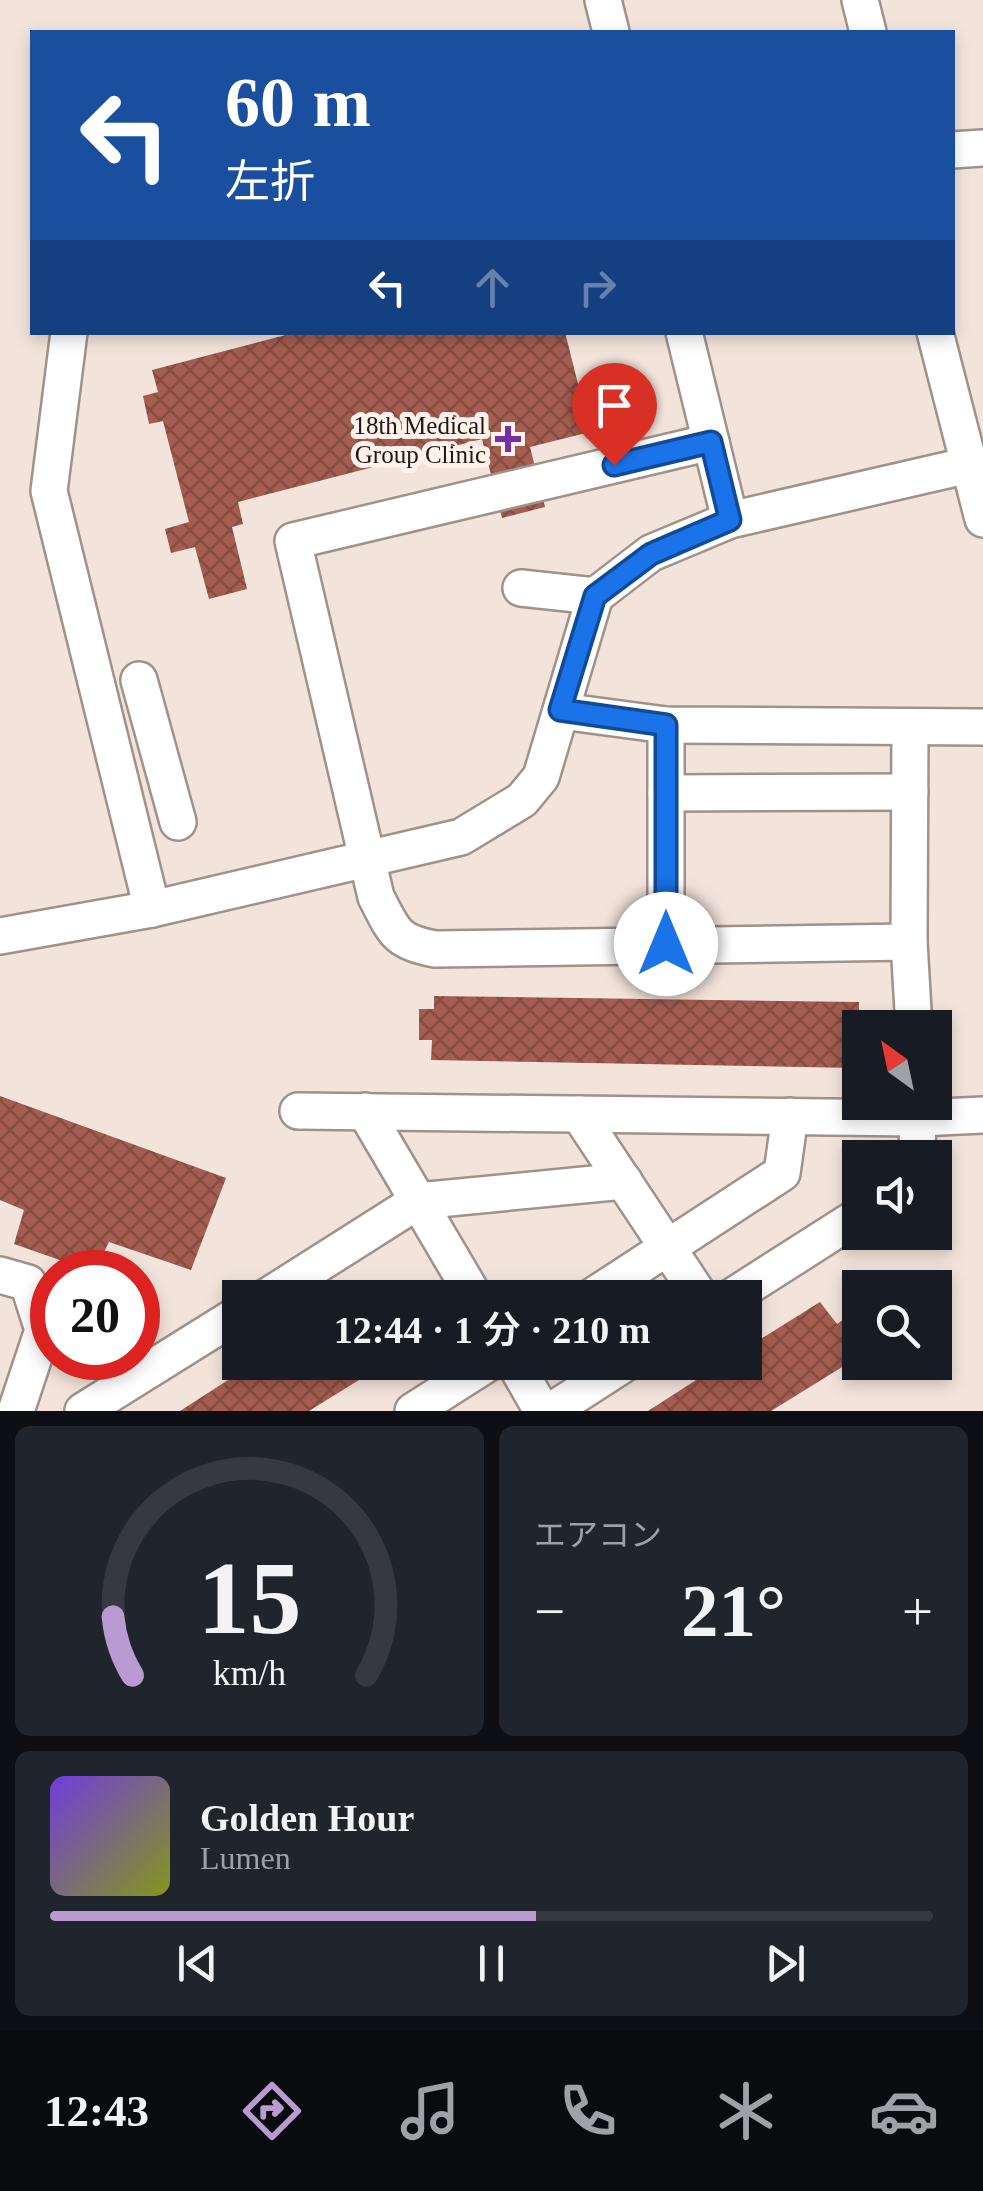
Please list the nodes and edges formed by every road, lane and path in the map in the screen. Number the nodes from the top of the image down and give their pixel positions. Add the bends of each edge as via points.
1 (603, 0) edge
2 (860, 0) edge
3 (610, 30) edge
4 (868, 30) edge
5 (983, 148) edge
6 (955, 150) edge
7 (69, 335) edge
8 (685, 335) edge
9 (936, 335) edge
10 (711, 442) junction
11 (969, 465) junction
12 (983, 518) edge
13 (730, 520) junction
14 (521, 588) dead end
15 (595, 596) junction
16 (138, 680) dead end
17 (560, 710) junction
18 (666, 725) junction
19 (910, 727) junction
20 (983, 727) edge
21 (666, 792) junction
22 (910, 792) junction
23 (178, 822) dead end
24 (368, 858) junction
25 (152, 909) junction
26 (0, 936) edge
27 (910, 942) junction
28 (666, 944) junction
29 (913, 1010) edge
30 (298, 1110) dead end
31 (365, 1112) junction
32 (952, 1113) edge
33 (579, 1114) junction
34 (842, 1114) edge
35 (983, 1115) edge
36 (790, 1116) junction
37 (624, 1181) junction
38 (418, 1202) junction
39 (842, 1226) edge
40 (668, 1247) junction
41 (0, 1275) edge
42 (293, 1280) edge
43 (464, 1280) edge
44 (618, 1280) edge
45 (689, 1280) edge
46 (758, 1280) edge
47 (222, 1324) edge
48 (462, 1380) edge
49 (524, 1380) edge
50 (599, 1380) edge
51 (16, 1411) edge
52 (83, 1411) edge
53 (413, 1411) edge
54 (542, 1411) edge
55 (551, 1411) edge

1 - 3 street
2 - 4 street
5 - 6 street
7 - 25 street via 49,491
8 - 10 street
9 - 11 street
10 - 13 street
10 - 24 street via 293,540
11 - 12 street
11 - 13 street
13 - 15 street via 651,554
14 - 15 street
15 - 17 street
16 - 23 street
17 - 18 street
17 - 24 street via 541,777 522,800 461,836
18 - 19 street
18 - 21 street
19 - 20 street
19 - 22 street
21 - 22 street
21 - 28 street
22 - 27 street
24 - 25 street
24 - 28 street via 376,896 410,945 435,950
25 - 26 street
27 - 28 street
27 - 29 street
30 - 31 street
31 - 33 street
31 - 38 street
32 - 35 street
33 - 36 street
33 - 37 street
34 - 36 street
36 - 40 street via 782,1173
37 - 38 street
37 - 40 street
38 - 42 street
38 - 43 street
39 - 46 street
40 - 44 street
40 - 45 street
41 - 51 street via 28,1283 43,1330
47 - 52 street
48 - 53 street
49 - 54 street
50 - 55 street

